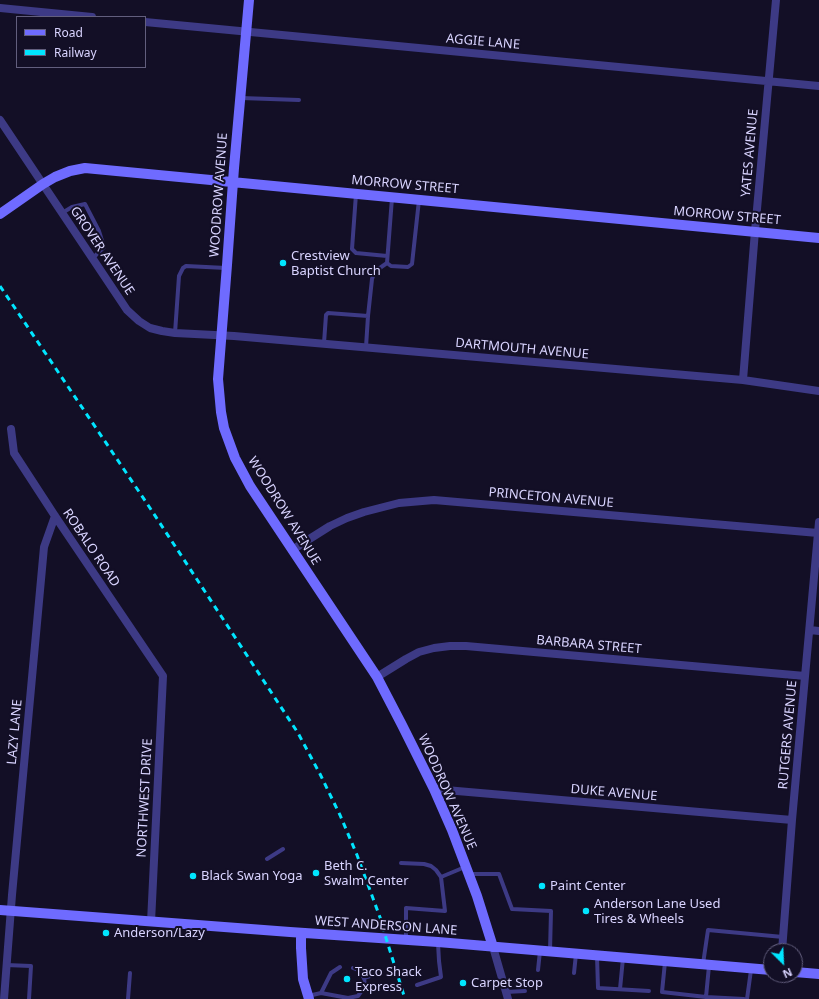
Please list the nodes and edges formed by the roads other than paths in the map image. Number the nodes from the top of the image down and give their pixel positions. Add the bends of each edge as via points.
1 (249, 0) edge
2 (776, 0) edge
3 (0, 8) edge
4 (82, 16) edge
5 (146, 22) edge
6 (246, 32) junction
7 (769, 81) junction
8 (819, 86) edge
9 (240, 98) junction
10 (299, 100) dead end
11 (0, 120) edge
12 (233, 182) junction
13 (43, 184) junction
14 (356, 194) junction
15 (392, 197) junction
16 (419, 200) junction
17 (62, 212) junction
18 (0, 214) edge
19 (755, 231) junction
20 (819, 238) edge
21 (387, 256) junction
22 (92, 258) junction
23 (387, 263) junction
24 (227, 268) junction
25 (368, 316) junction
26 (175, 333) junction
27 (222, 335) junction
28 (324, 344) junction
29 (366, 348) junction
30 (743, 380) junction
31 (819, 391) edge
32 (11, 429) dead end
33 (55, 516) junction
34 (819, 522) edge
35 (818, 533) edge
36 (292, 550) junction
37 (810, 630) junction
38 (819, 631) edge
39 (163, 676) joint
40 (806, 676) junction
41 (377, 677) junction
42 (434, 789) junction
43 (792, 820) junction
44 (283, 849) dead end
45 (267, 858) dead end
46 (401, 863) dead end
47 (467, 870) junction
48 (441, 877) junction
49 (0, 910) edge
50 (11, 911) junction
51 (151, 922) junction
52 (301, 933) junction
53 (783, 937) junction
54 (406, 940) junction
55 (438, 942) junction
56 (783, 943) edge
57 (493, 947) junction
58 (545, 951) junction
59 (576, 954) junction
60 (597, 956) junction
61 (623, 958) junction
62 (665, 961) junction
63 (706, 964) junction
64 (6, 965) junction
65 (340, 967) dead end
66 (353, 968) dead end
67 (751, 968) junction
68 (763, 969) edge
69 (538, 970) dead end
70 (130, 973) dead end
71 (574, 973) dead end
72 (803, 973) edge
73 (819, 974) edge
74 (373, 975) dead end
75 (364, 978) junction
76 (417, 985) dead end
77 (620, 989) junction
78 (525, 991) dead end
79 (649, 991) dead end
80 (321, 993) junction
81 (507, 996) edge
82 (308, 997) edge
83 (689, 997) edge
84 (706, 997) junction
85 (4, 999) edge
86 (29, 999) edge
87 (128, 999) edge
88 (745, 999) edge

1 - 6 street, WOODROW AVENUE
2 - 7 street, YATES AVENUE
3 - 4 street
5 - 6 street, AGGIE LANE
6 - 7 street, AGGIE LANE
6 - 9 street, WOODROW AVENUE
7 - 8 street, AGGIE LANE
7 - 19 street, YATES AVENUE
9 - 10 lane
9 - 12 street, WOODROW AVENUE
11 - 13 street, GROVER AVENUE
12 - 13 street, MORROW STREET via 84,168 63,173
12 - 14 street, MORROW STREET
12 - 24 street, WOODROW AVENUE
13 - 17 street, GROVER AVENUE
13 - 18 street, MORROW STREET
14 - 15 street, MORROW STREET
14 - 21 lane via 352,250 356,253
15 - 16 street, MORROW STREET
15 - 21 lane
16 - 19 street, MORROW STREET
16 - 23 lane via 412,264 408,267 391,266
17 - 22 street, GROVER AVENUE
17 - 22 lane via 85,204 104,247
19 - 20 street, MORROW STREET
19 - 30 street, YATES AVENUE
21 - 23 lane
22 - 26 street, GROVER AVENUE via 127,310 139,321 150,328
23 - 25 lane via 373,276
24 - 26 lane via 183,268 179,276
24 - 27 street, WOODROW AVENUE
25 - 28 lane via 328,313
25 - 29 lane
26 - 27 street, GROVER AVENUE
27 - 28 street, DARTMOUTH AVENUE
27 - 36 street, WOODROW AVENUE via 219,395 229,444 250,486
28 - 29 street, DARTMOUTH AVENUE
29 - 30 street, DARTMOUTH AVENUE
30 - 31 street, DARTMOUTH AVENUE
32 - 33 street, ROBALO ROAD via 14,453
33 - 39 street, ROBALO ROAD
33 - 50 street, LAZY LANE via 44,547
34 - 35 street, RUTGERS AVENUE
35 - 36 street, PRINCETON AVENUE via 434,500 399,503 364,512 330,526
35 - 37 street, RUTGERS AVENUE
36 - 41 street, WOODROW AVENUE
37 - 38 street
37 - 40 street, RUTGERS AVENUE
39 - 51 street, NORTHWEST DRIVE
40 - 41 street, BARBARA STREET via 450,646 420,652
40 - 43 street, RUTGERS AVENUE
41 - 42 street, WOODROW AVENUE
42 - 43 street, DUKE AVENUE
42 - 47 street, WOODROW AVENUE
43 - 53 street, RUTGERS AVENUE
44 - 45 lane
46 - 48 lane via 432,866
47 - 48 lane
47 - 57 street, WOODROW AVENUE
47 - 58 lane via 499,874 512,909 551,911
48 - 54 lane via 445,911 406,908
49 - 50 street, WEST ANDERSON LANE
50 - 51 street, WEST ANDERSON LANE
50 - 64 street, LAZY LANE
51 - 52 street, WEST ANDERSON LANE
52 - 54 street, WEST ANDERSON LANE
52 - 82 street via 303,979
53 - 56 street, RUTGERS AVENUE
53 - 63 lane via 708,930
54 - 55 street, WEST ANDERSON LANE
55 - 57 street, WEST ANDERSON LANE
55 - 76 lane via 441,977
57 - 58 street, WEST ANDERSON LANE
57 - 81 street
58 - 59 street, WEST ANDERSON LANE
58 - 69 lane
59 - 60 street, WEST ANDERSON LANE
59 - 71 lane
60 - 61 street, WEST ANDERSON LANE
60 - 77 lane via 598,988
61 - 62 street, WEST ANDERSON LANE
61 - 77 lane
62 - 63 street, WEST ANDERSON LANE
62 - 83 lane via 662,992
63 - 67 street, WEST ANDERSON LANE
63 - 84 lane
64 - 85 street, LAZY LANE
64 - 86 lane via 31,966
65 - 80 lane via 332,972
66 - 75 lane
67 - 68 street, WEST ANDERSON LANE
67 - 88 lane
70 - 87 lane
72 - 73 street
74 - 75 lane
75 - 80 lane via 365,986 358,996 348,998
77 - 79 lane
78 - 81 lane
80 - 82 lane
83 - 84 lane
84 - 88 lane

